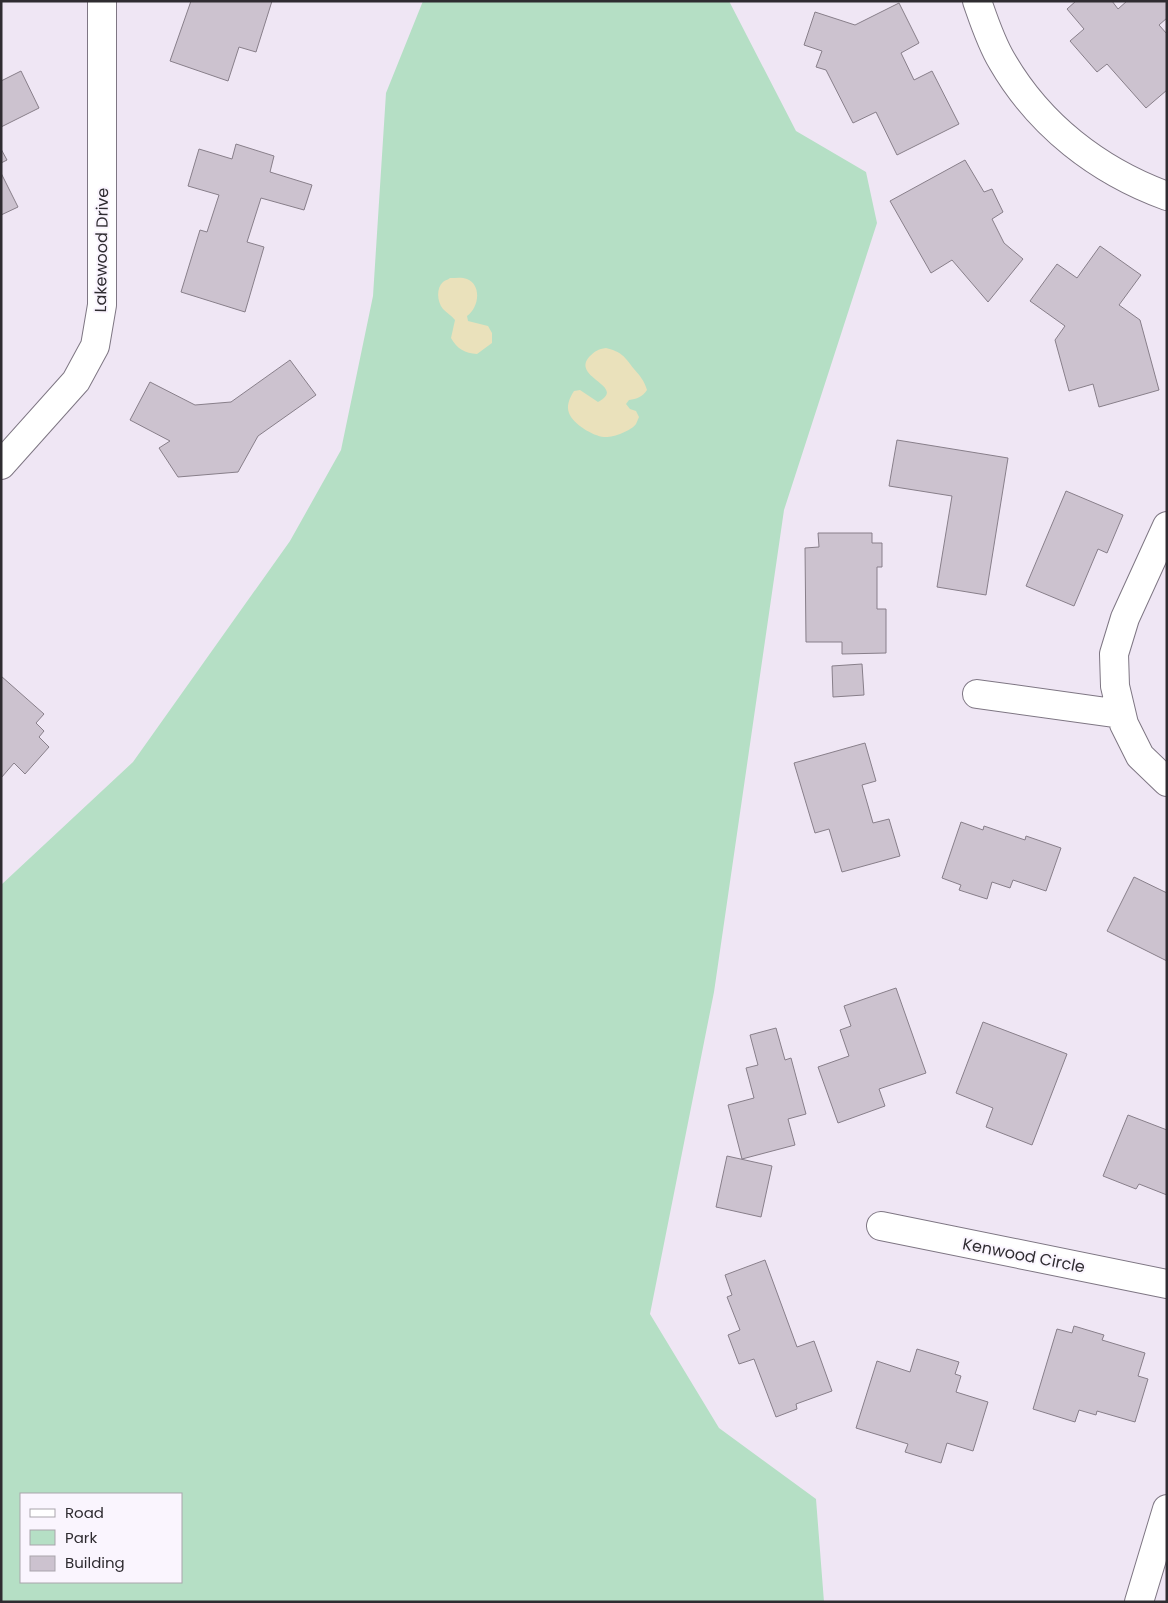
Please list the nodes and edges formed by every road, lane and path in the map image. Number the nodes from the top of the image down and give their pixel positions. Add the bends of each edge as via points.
1 (102, 1) edge
2 (977, 1) edge
3 (1167, 196) edge
4 (1, 465) edge
5 (1167, 526) edge
6 (977, 694) dead end
7 (1121, 714) junction
8 (1167, 782) edge
9 (881, 1226) dead end
10 (1167, 1284) edge
11 (1167, 1509) edge
12 (1139, 1602) edge

1 - 4 street, Lakewood Drive via 102,305 94,346 76,381
2 - 3 street via 1002,61 1045,118 1105,168
5 - 7 street via 1125,618 1114,654 1115,686
6 - 7 street
7 - 8 street via 1140,756
9 - 10 street, Kenwood Circle
11 - 12 street

